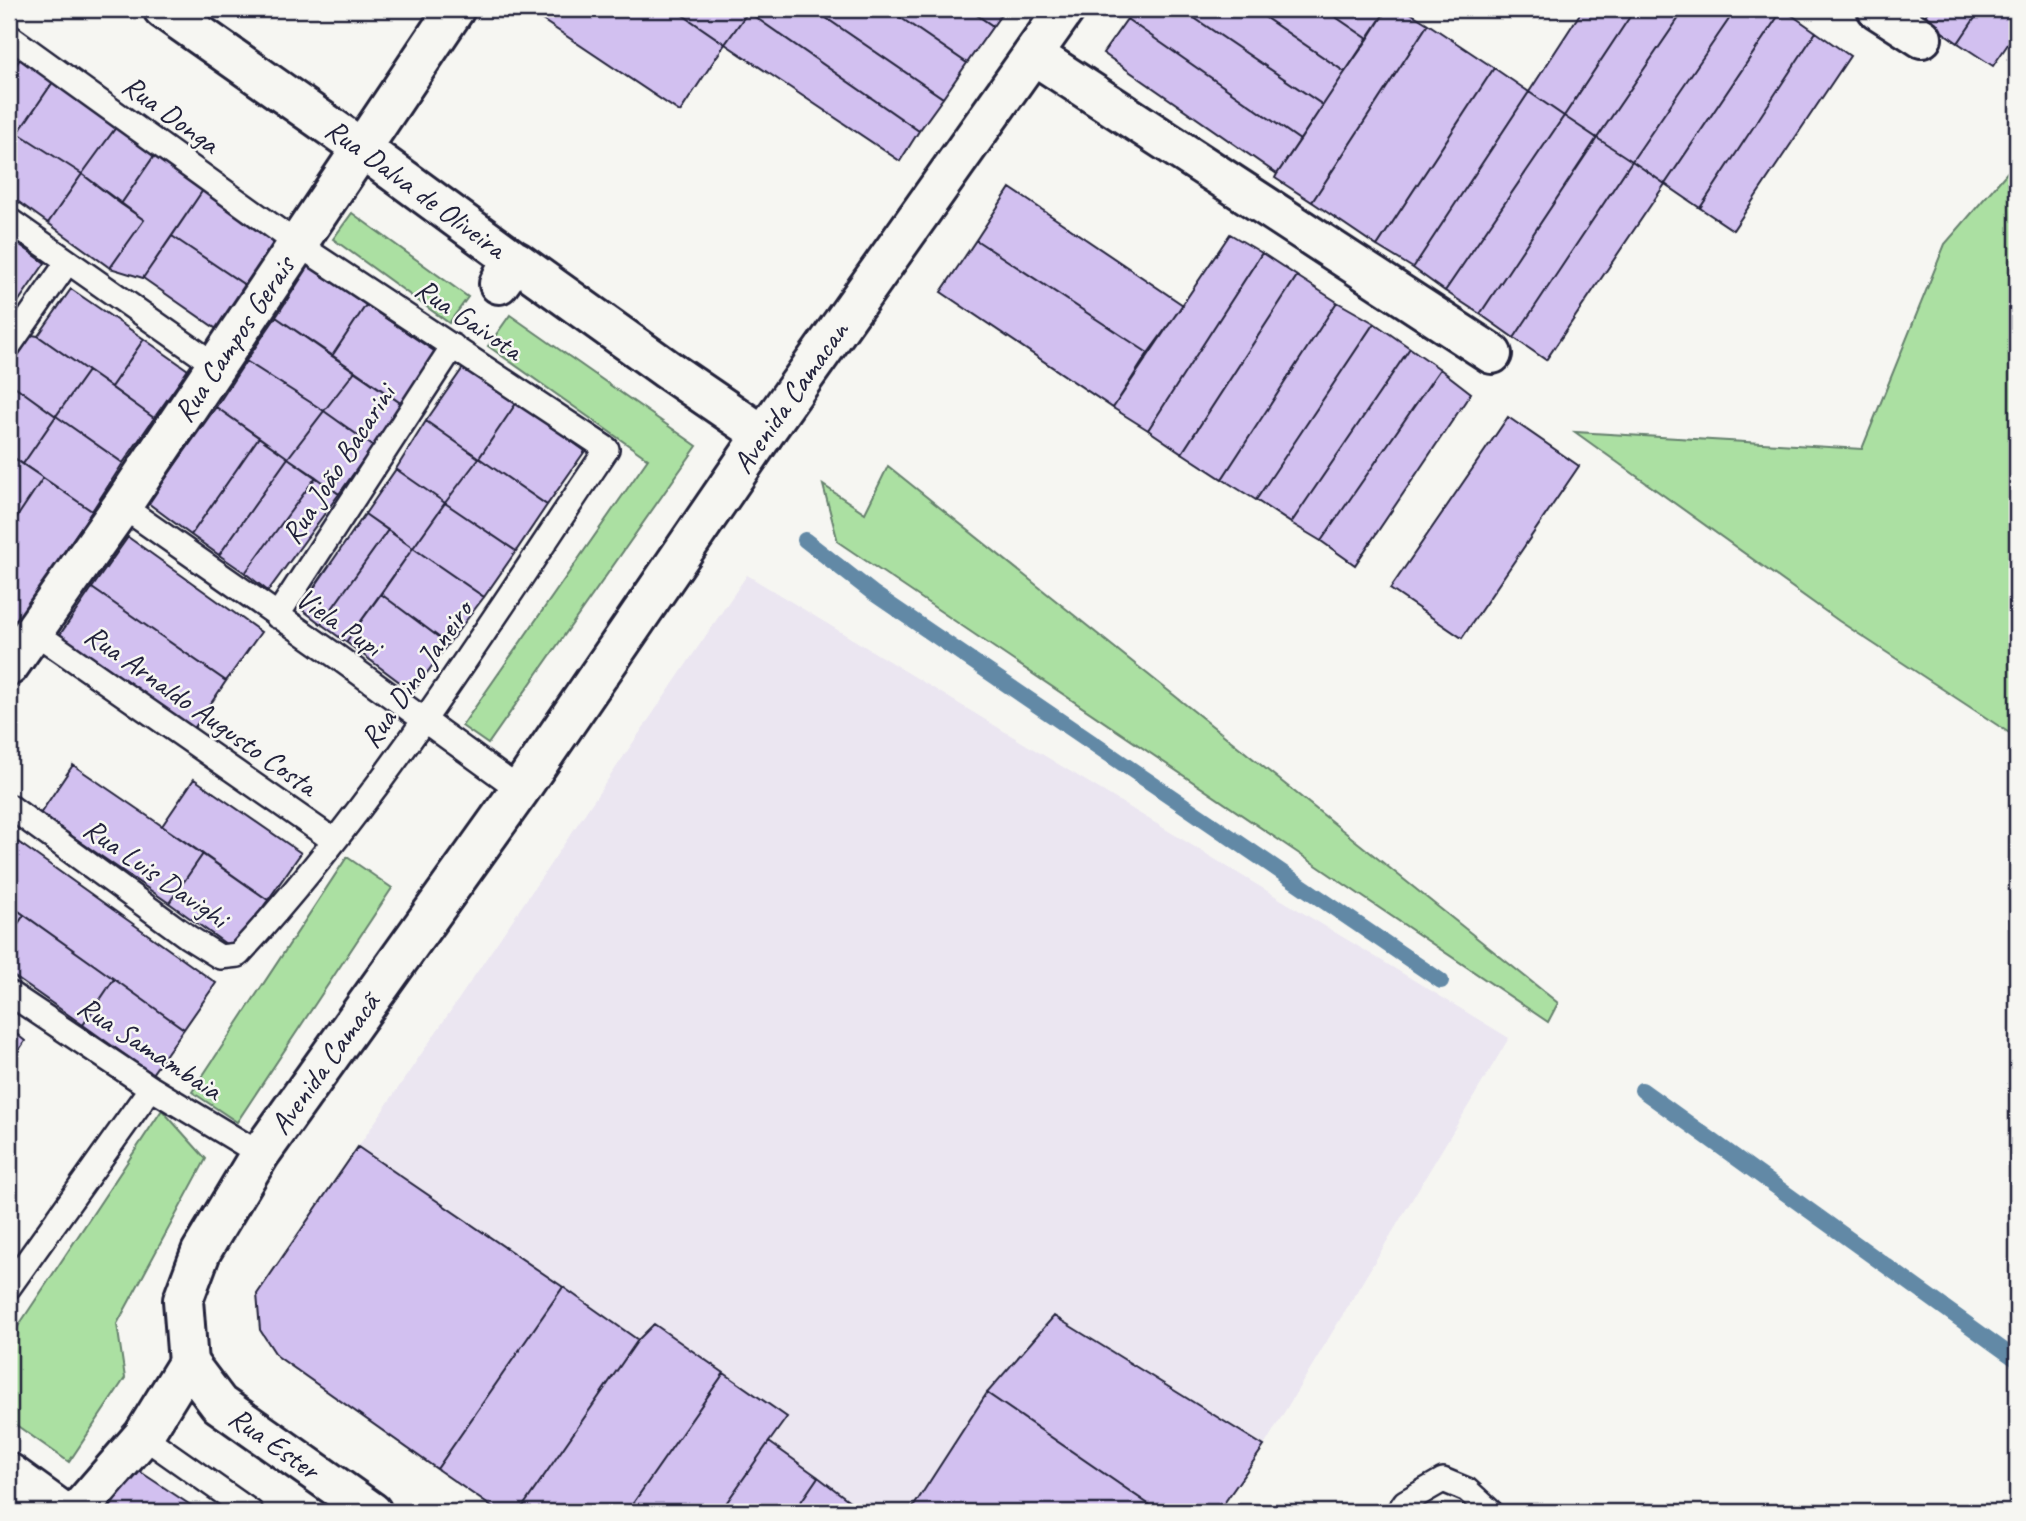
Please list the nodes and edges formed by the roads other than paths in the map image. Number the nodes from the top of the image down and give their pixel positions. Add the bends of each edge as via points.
1 (163, 9) edge
2 (455, 9) edge
3 (1065, 9) edge
4 (1877, 9) edge
5 (9, 36) edge
6 (1922, 38) dead end
7 (1034, 55) junction
8 (361, 148) junction
9 (9, 220) edge
10 (296, 243) junction
11 (67, 262) junction
12 (9, 346) edge
13 (453, 346) junction
14 (1492, 354) dead end
15 (215, 365) junction
16 (763, 435) junction
17 (607, 449) joint
18 (122, 506) junction
19 (276, 616) junction
20 (33, 631) junction
21 (9, 666) edge
22 (424, 721) junction
23 (520, 790) junction
24 (9, 806) edge
25 (333, 840) junction
26 (265, 927) joint
27 (9, 994) edge
28 (151, 1088) junction
29 (260, 1154) junction
30 (9, 1287) edge
31 (188, 1363) junction
32 (143, 1436) junction
33 (9, 1473) edge
34 (63, 1512) edge
35 (77, 1512) edge
36 (251, 1512) edge
37 (372, 1512) edge
38 (1398, 1512) edge
39 (1490, 1512) edge

1 - 8 street, Rua Dalva de Oliveira
2 - 8 street, Rua Campos Gerais
3 - 7 street, Avenida Camacan
4 - 6 street
5 - 10 lane, Rua Donga
7 - 14 street
7 - 16 street, Avenida Camacan
8 - 10 street, Rua Campos Gerais
8 - 16 street, Rua Dalva de Oliveira via 511,258 499,284 516,261
9 - 11 lane
10 - 13 lane, Rua Gaivota
10 - 15 street, Rua Campos Gerais
11 - 12 lane
11 - 15 lane
13 - 17 lane, Rua Gaivota
13 - 19 lane, Rua João Bacarini
15 - 18 street, Rua Campos Gerais
16 - 23 street, Avenida Camacan
17 - 22 lane, Rua Dino Janeiro
18 - 19 lane, Viela Pupi
18 - 20 street, Rua Campos Gerais
19 - 22 lane, Viela Pupi
20 - 21 street, Rua Campos Gerais
20 - 25 lane, Rua Arnaldo Augusto Costa
22 - 23 lane, Viela Pupi
22 - 25 lane, Rua Dino Janeiro
23 - 29 street, Avenida Camacã
24 - 26 lane, Rua Luis Davighi via 220,957 238,955
25 - 26 lane, Rua Dino Janeiro
27 - 28 lane, Rua Samambaia
28 - 29 lane, Rua Samambaia
28 - 30 lane
29 - 31 street, Avenida Camacã via 201,1252 183,1300
31 - 32 street
31 - 37 street, Rua Ester via 219,1404
32 - 35 street
32 - 36 lane
33 - 34 street
38 - 39 lane via 1405,1502 1443,1480 1467,1490

